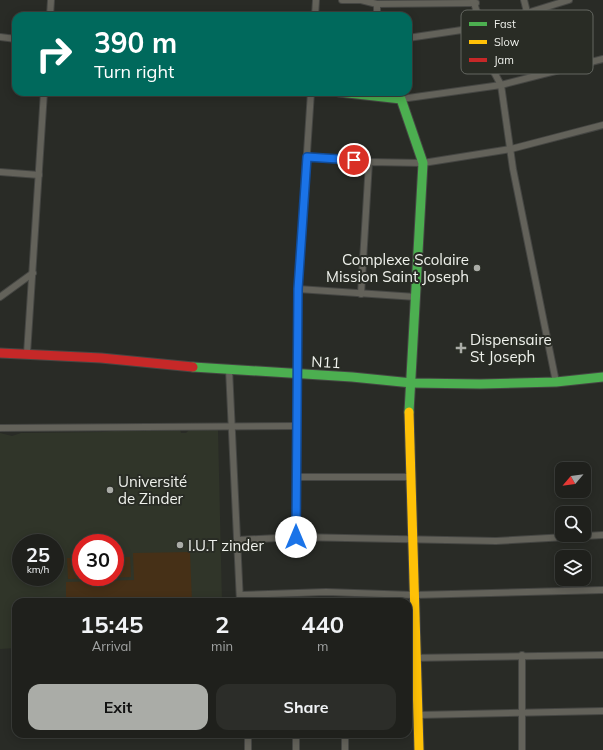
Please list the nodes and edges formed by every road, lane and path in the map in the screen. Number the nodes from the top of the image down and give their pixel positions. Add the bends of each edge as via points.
1 (51, 0) edge
2 (316, 0) edge
3 (342, 0) edge
4 (361, 0) edge
5 (524, 0) edge
6 (569, 0) edge
7 (475, 2) edge
8 (377, 4) junction
9 (526, 10) edge
10 (534, 10) edge
11 (50, 12) edge
12 (315, 12) edge
13 (377, 12) edge
14 (461, 30) edge
15 (0, 37) edge
16 (412, 37) edge
17 (12, 38) edge
18 (603, 59) edge
19 (593, 62) edge
20 (495, 74) edge
21 (544, 74) edge
22 (501, 85) junction
23 (44, 96) edge
24 (311, 96) edge
25 (380, 96) edge
26 (401, 99) junction
27 (603, 127) edge
28 (511, 149) junction
29 (307, 157) junction
30 (369, 162) junction
31 (423, 163) junction
32 (0, 172) edge
33 (39, 175) junction
34 (33, 273) junction
35 (298, 289) junction
36 (361, 294) junction
37 (0, 297) edge
38 (416, 297) junction
39 (0, 353) edge
40 (27, 354) junction
41 (229, 368) junction
42 (296, 374) junction
43 (603, 377) edge
44 (556, 382) junction
45 (412, 383) junction
46 (231, 426) junction
47 (297, 426) junction
48 (0, 428) edge
49 (296, 476) junction
50 (410, 477) junction
51 (601, 535) edge
52 (296, 537) junction
53 (238, 540) junction
54 (413, 540) junction
55 (603, 590) edge
56 (240, 595) joint
57 (413, 595) junction
58 (412, 626) edge
59 (522, 655) junction
60 (603, 655) edge
61 (412, 658) edge
62 (412, 666) edge
63 (603, 711) edge
64 (522, 714) junction
65 (418, 715) junction
66 (248, 738) edge
67 (296, 738) edge
68 (345, 738) edge
69 (248, 750) edge
70 (296, 750) edge
71 (346, 750) edge
72 (419, 750) edge
73 (522, 750) edge

1 - 11 street
2 - 12 street
3 - 4 street
4 - 8 street
5 - 9 street
6 - 10 street
7 - 8 street
8 - 13 street
14 - 16 street
15 - 17 street
18 - 19 street
20 - 22 street
21 - 22 street
22 - 26 street
22 - 28 street
23 - 33 street
24 - 29 street
25 - 26 street
26 - 31 street
27 - 28 street
28 - 31 street
28 - 44 street
29 - 30 street
29 - 35 street
30 - 31 street
30 - 36 street
31 - 38 street
32 - 33 street
33 - 34 street
34 - 37 street
34 - 40 street
35 - 36 street
35 - 42 street
36 - 38 street
38 - 45 street
39 - 40 street, N11
40 - 41 street, N11
41 - 42 street, N11
41 - 46 street
42 - 45 street, N11
42 - 47 street
43 - 44 street, N11
44 - 45 street, N11
45 - 50 street via 409,414
46 - 47 street
46 - 48 street
46 - 53 street
47 - 49 street
49 - 50 street
49 - 52 street
50 - 54 street
51 - 54 street via 530,540
52 - 53 street
52 - 54 street
53 - 56 street
54 - 57 street
55 - 57 street
56 - 57 street via 326,592
57 - 58 street
59 - 60 street
59 - 61 street
59 - 64 street
62 - 65 street
63 - 64 street
64 - 65 street
64 - 73 street
65 - 72 street
66 - 69 street
67 - 70 street
68 - 71 street

